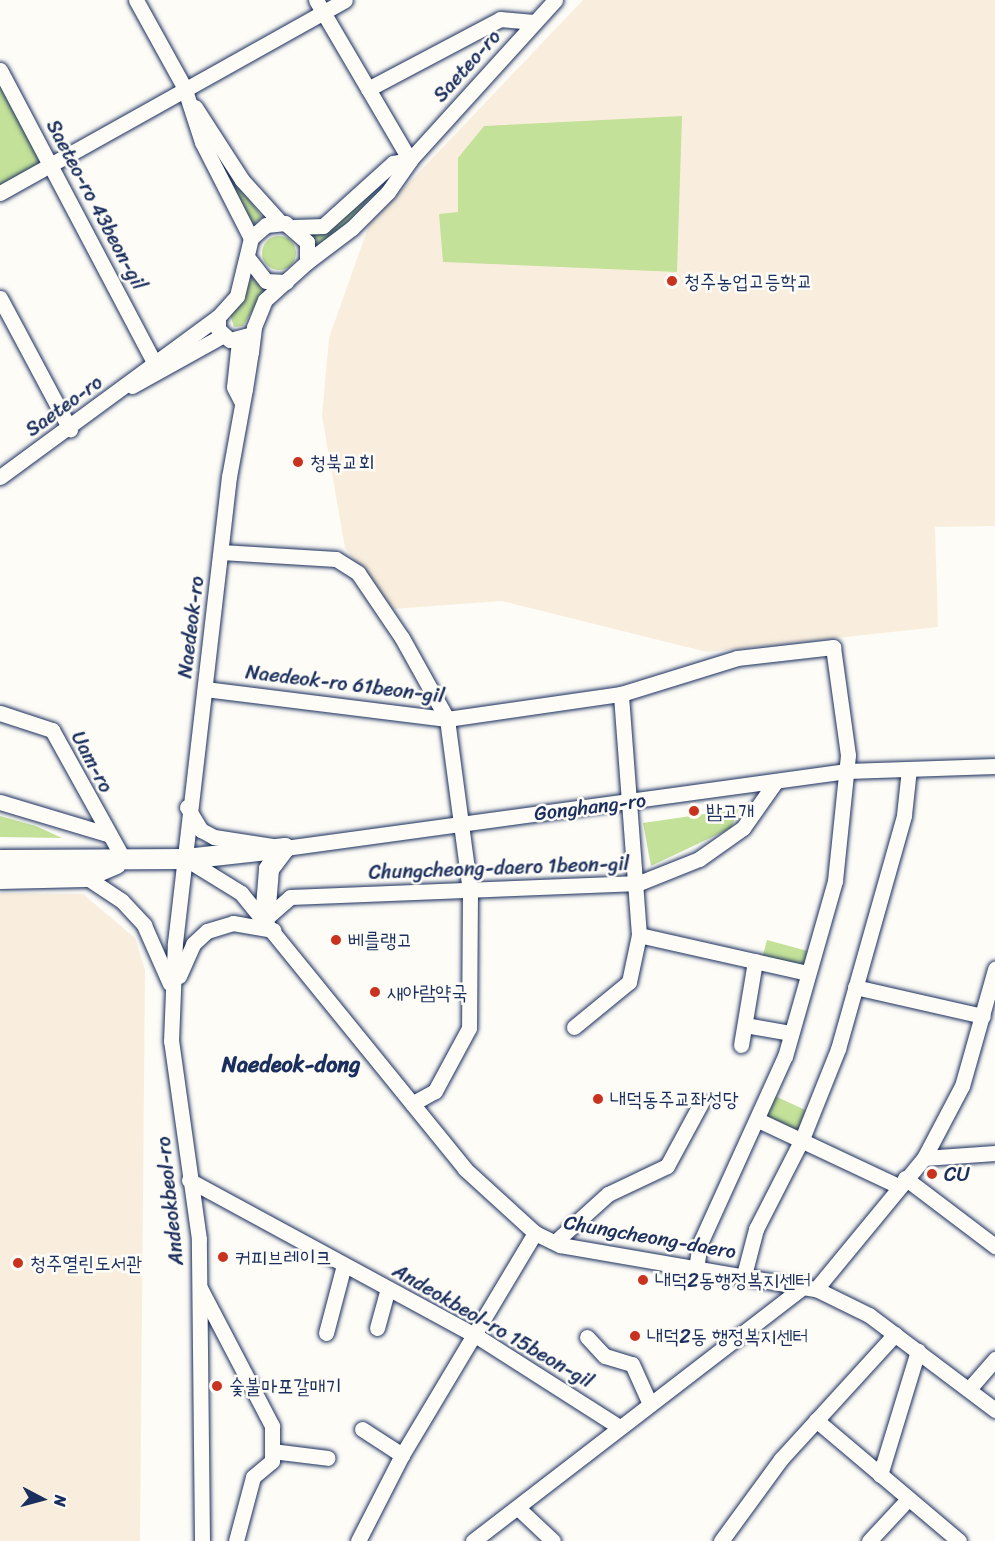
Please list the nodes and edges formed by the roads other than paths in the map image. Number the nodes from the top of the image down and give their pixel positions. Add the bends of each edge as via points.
1 (136, 0) edge
2 (345, 0) edge
3 (555, 0) edge
4 (319, 6) edge
5 (534, 22) junction
6 (0, 70) edge
7 (184, 87) junction
8 (368, 89) junction
9 (191, 103) junction
10 (410, 160) junction
11 (52, 165) junction
12 (0, 193) edge
13 (287, 225) junction
14 (252, 238) junction
15 (248, 258) junction
16 (307, 261) junction
17 (286, 282) junction
18 (0, 298) edge
19 (218, 317) junction
20 (222, 336) junction
21 (246, 337) junction
22 (153, 360) junction
23 (123, 389) junction
24 (70, 429) junction
25 (0, 477) edge
26 (221, 552) junction
27 (205, 689) junction
28 (621, 694) junction
29 (0, 713) edge
30 (447, 719) junction
31 (995, 766) edge
32 (909, 769) junction
33 (847, 771) junction
34 (776, 781) junction
35 (0, 802) edge
36 (628, 802) junction
37 (187, 807) junction
38 (460, 823) junction
39 (107, 834) junction
40 (285, 848) junction
41 (186, 859) junction
42 (0, 860) edge
43 (124, 860) junction
44 (86, 877) junction
45 (0, 879) edge
46 (639, 884) junction
47 (470, 892) junction
48 (269, 925) junction
49 (639, 935) junction
50 (755, 961) junction
51 (995, 969) edge
52 (807, 973) junction
53 (855, 987) junction
54 (173, 993) junction
55 (983, 1016) junction
56 (745, 1025) junction
57 (574, 1027) dead end
58 (791, 1033) junction
59 (741, 1045) dead end
60 (701, 1103) dead end
61 (412, 1104) junction
62 (758, 1120) junction
63 (802, 1139) junction
64 (995, 1153) edge
65 (924, 1158) junction
66 (189, 1180) junction
67 (901, 1182) junction
68 (535, 1233) junction
69 (555, 1242) junction
70 (995, 1246) edge
71 (344, 1265) junction
72 (696, 1267) junction
73 (744, 1275) junction
74 (199, 1285) junction
75 (810, 1287) junction
76 (388, 1288) junction
77 (377, 1328) dead end
78 (326, 1333) dead end
79 (895, 1334) junction
80 (474, 1335) junction
81 (587, 1337) dead end
82 (918, 1351) junction
83 (995, 1359) edge
84 (969, 1389) junction
85 (650, 1404) junction
86 (995, 1410) edge
87 (816, 1420) junction
88 (618, 1426) junction
89 (362, 1429) dead end
90 (272, 1451) junction
91 (402, 1455) junction
92 (328, 1458) dead end
93 (880, 1475) junction
94 (908, 1499) junction
95 (519, 1508) junction
96 (202, 1541) edge
97 (236, 1541) edge
98 (358, 1541) edge
99 (473, 1541) edge
100 (553, 1541) edge
101 (721, 1541) edge
102 (869, 1541) edge
103 (959, 1541) edge

1 - 7 street
2 - 4 street
3 - 5 street, Saeteo-ro
4 - 7 street
4 - 8 street
5 - 8 street via 500,18
5 - 10 street, Saeteo-ro
6 - 11 street, Saeteo-ro 43beon-gil
7 - 9 street
7 - 11 street
8 - 10 street
9 - 13 street via 242,180
9 - 14 street via 202,142
10 - 13 street via 393,163 323,226
10 - 16 street, Saeteo-ro via 352,228
11 - 12 street
11 - 22 street, Saeteo-ro 43beon-gil
13 - 14 street via 266,225
13 - 16 street via 307,242
14 - 15 street
15 - 17 street via 266,281
15 - 19 street via 237,296
16 - 17 street
17 - 21 street, Naedeok-ro via 265,300
18 - 24 street
19 - 20 street
19 - 22 street
20 - 21 street
20 - 23 street
21 - 26 street, Naedeok-ro
22 - 23 street
23 - 24 street, Saeteo-ro
24 - 25 street, Saeteo-ro
26 - 27 street, Naedeok-ro
26 - 30 street via 336,559 358,573 402,638
27 - 30 street, Naedeok-ro 61beon-gil
27 - 37 street, Naedeok-ro
28 - 30 street, Naedeok-ro 61beon-gil
28 - 33 street, Naedeok-ro 61beon-gil via 737,658 833,647
28 - 36 street
29 - 39 street, Uam-ro via 52,730
30 - 38 street
31 - 32 street, Gonghang-ro
32 - 33 street, Gonghang-ro
32 - 53 street via 904,815
33 - 34 street, Gonghang-ro
33 - 52 street via 835,881
34 - 36 street, Gonghang-ro
34 - 46 street, Chungcheong-daero 1beon-gil via 743,828 699,859
35 - 39 street
36 - 38 street, Gonghang-ro
36 - 46 street
37 - 40 street via 201,830 214,837
37 - 41 street, Naedeok-ro
38 - 40 street, Gonghang-ro
38 - 47 street
39 - 43 street, Uam-ro
40 - 41 main road, Gonghang-ro
40 - 48 main road via 269,869
41 - 43 main road, Gonghang-ro
41 - 48 street, Chungcheong-daero via 231,885
41 - 54 street, Andeokbeol-ro
42 - 43 main road, Gonghang-ro
43 - 44 main road
44 - 45 main road
44 - 54 street via 122,901 144,925
46 - 47 street, Chungcheong-daero 1beon-gil
46 - 49 street
47 - 48 street, Chungcheong-daero 1beon-gil via 290,897
47 - 61 street via 469,1028 435,1091
48 - 54 street via 233,923 207,931 193,944
48 - 61 street, Chungcheong-daero
49 - 50 street
49 - 57 street via 629,982
50 - 52 street
50 - 56 street
51 - 55 street
52 - 58 street
53 - 55 street
53 - 63 street via 838,1049
54 - 66 street, Andeokbeol-ro via 171,1041
55 - 65 street via 962,1086
56 - 58 street
56 - 59 street
58 - 62 street
60 - 69 street via 666,1166 608,1194
61 - 68 street, Chungcheong-daero via 465,1169
62 - 63 street
62 - 72 street via 700,1243
63 - 67 street
63 - 73 street via 756,1229
64 - 65 street
65 - 67 street
66 - 71 street, Andeokbeol-ro 15beon-gil
66 - 74 street, Andeokbeol-ro via 199,1239
67 - 70 street
67 - 75 street
68 - 69 street, Chungcheong-daero
68 - 80 street
69 - 72 street, Chungcheong-daero
71 - 76 street, Andeokbeol-ro 15beon-gil
71 - 78 street
72 - 73 street, Chungcheong-daero
73 - 75 street, Chungcheong-daero
74 - 90 street via 272,1426
74 - 96 street, Andeokbeol-ro
75 - 79 street, Chungcheong-daero
75 - 85 street
76 - 77 street
76 - 80 street, Andeokbeol-ro 15beon-gil
79 - 82 street, Chungcheong-daero
79 - 87 street
80 - 88 street, Andeokbeol-ro 15beon-gil
80 - 91 street
81 - 85 street via 605,1356 632,1364
82 - 84 street, Chungcheong-daero
82 - 93 street
83 - 84 street
84 - 86 street, Chungcheong-daero
85 - 88 street
87 - 93 street
87 - 101 street
88 - 95 street
89 - 91 street
90 - 92 street
90 - 97 street via 272,1461 253,1477
91 - 98 street
93 - 94 street
94 - 102 street
94 - 103 street
95 - 99 street
95 - 100 street

